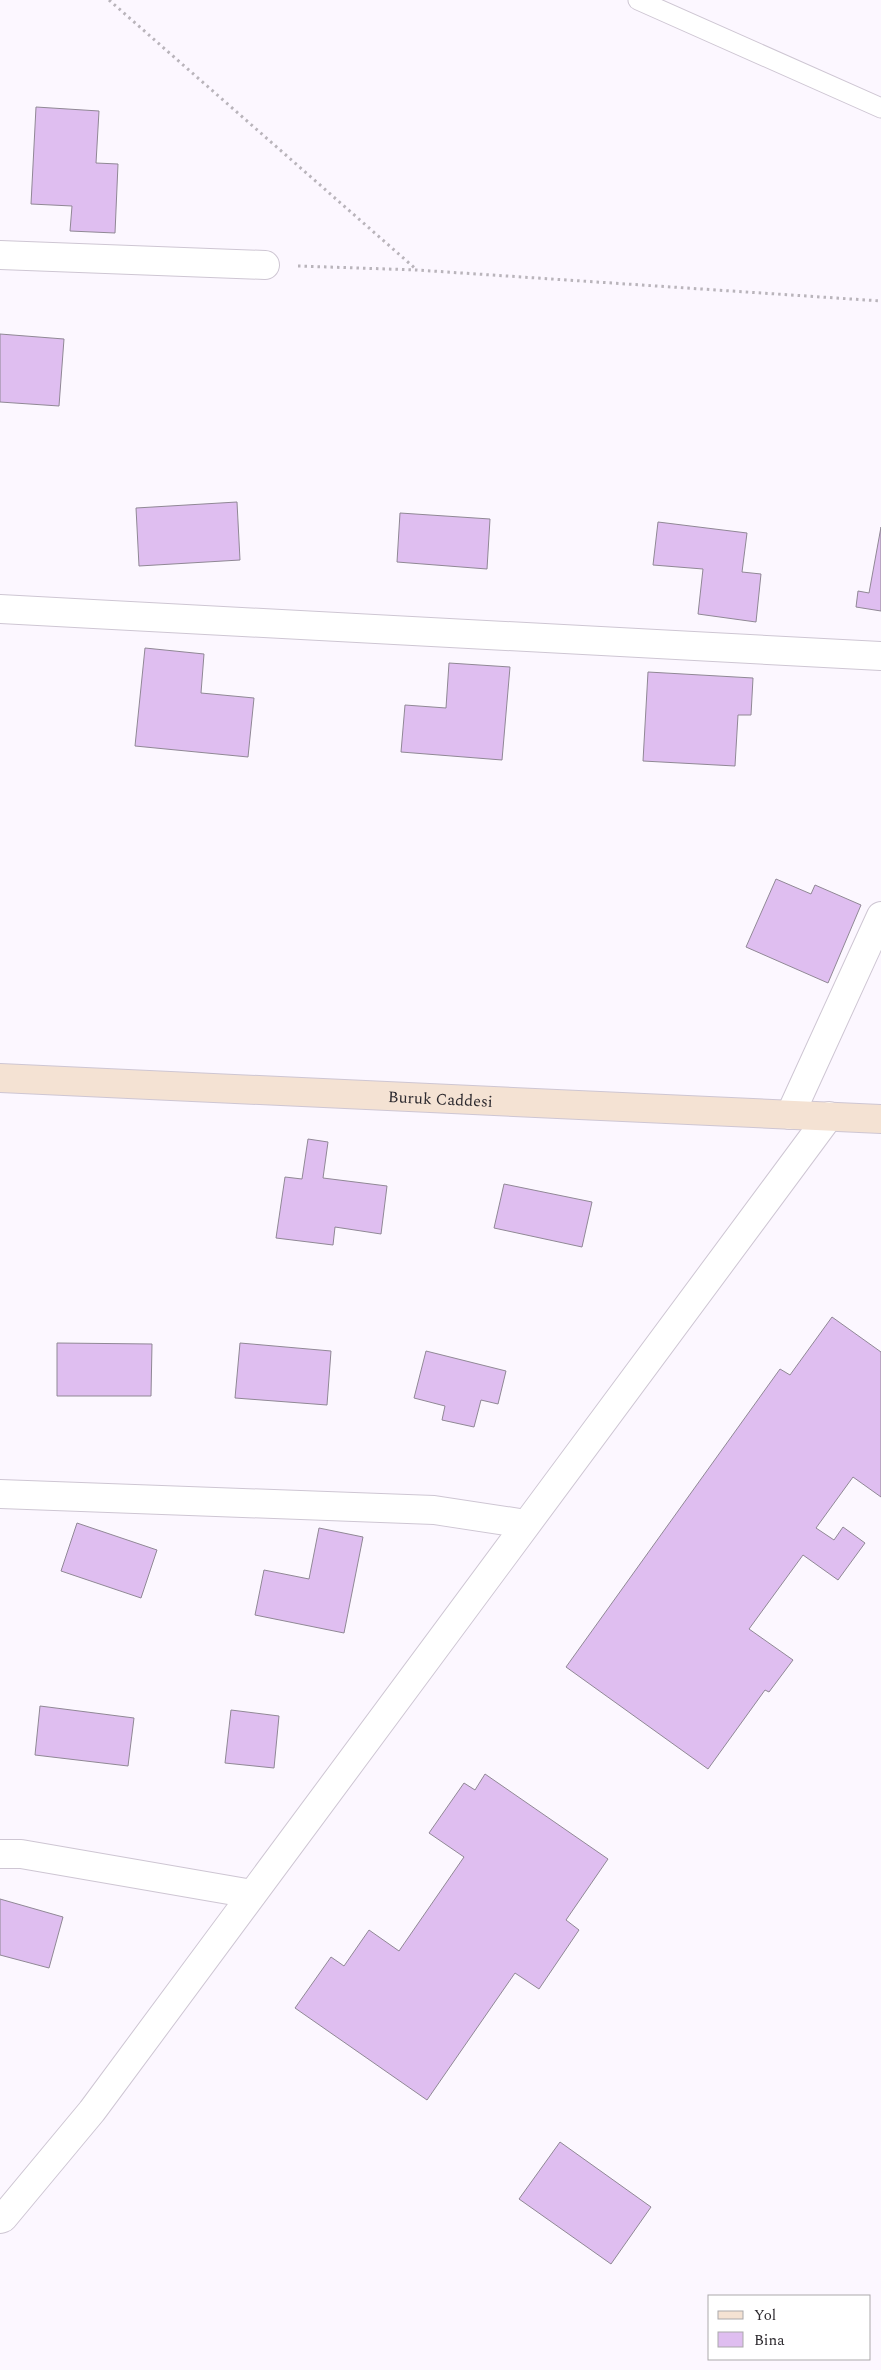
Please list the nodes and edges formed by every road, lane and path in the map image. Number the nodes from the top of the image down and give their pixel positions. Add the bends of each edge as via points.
1 (109, 0) edge
2 (638, 0) edge
3 (881, 108) edge
4 (0, 255) edge
5 (265, 265) joint
6 (417, 270) junction
7 (881, 301) edge
8 (0, 609) edge
9 (881, 656) edge
10 (881, 916) edge
11 (0, 1078) edge
12 (790, 1115) junction
13 (829, 1116) junction
14 (881, 1118) edge
15 (0, 1494) edge
16 (526, 1524) junction
17 (0, 1854) edge
18 (252, 1894) junction
19 (0, 2219) edge

1 - 6 path
2 - 3 lane
4 - 5 street
5 - 6 path
6 - 7 path
8 - 9 street
10 - 12 street
11 - 12 main road, Buruk Caddesi
12 - 13 main road, Buruk Caddesi
13 - 14 main road, Buruk Caddesi
13 - 16 street
15 - 16 street via 434,1510
16 - 18 street
17 - 18 street via 20,1854
18 - 19 street via 92,2111

